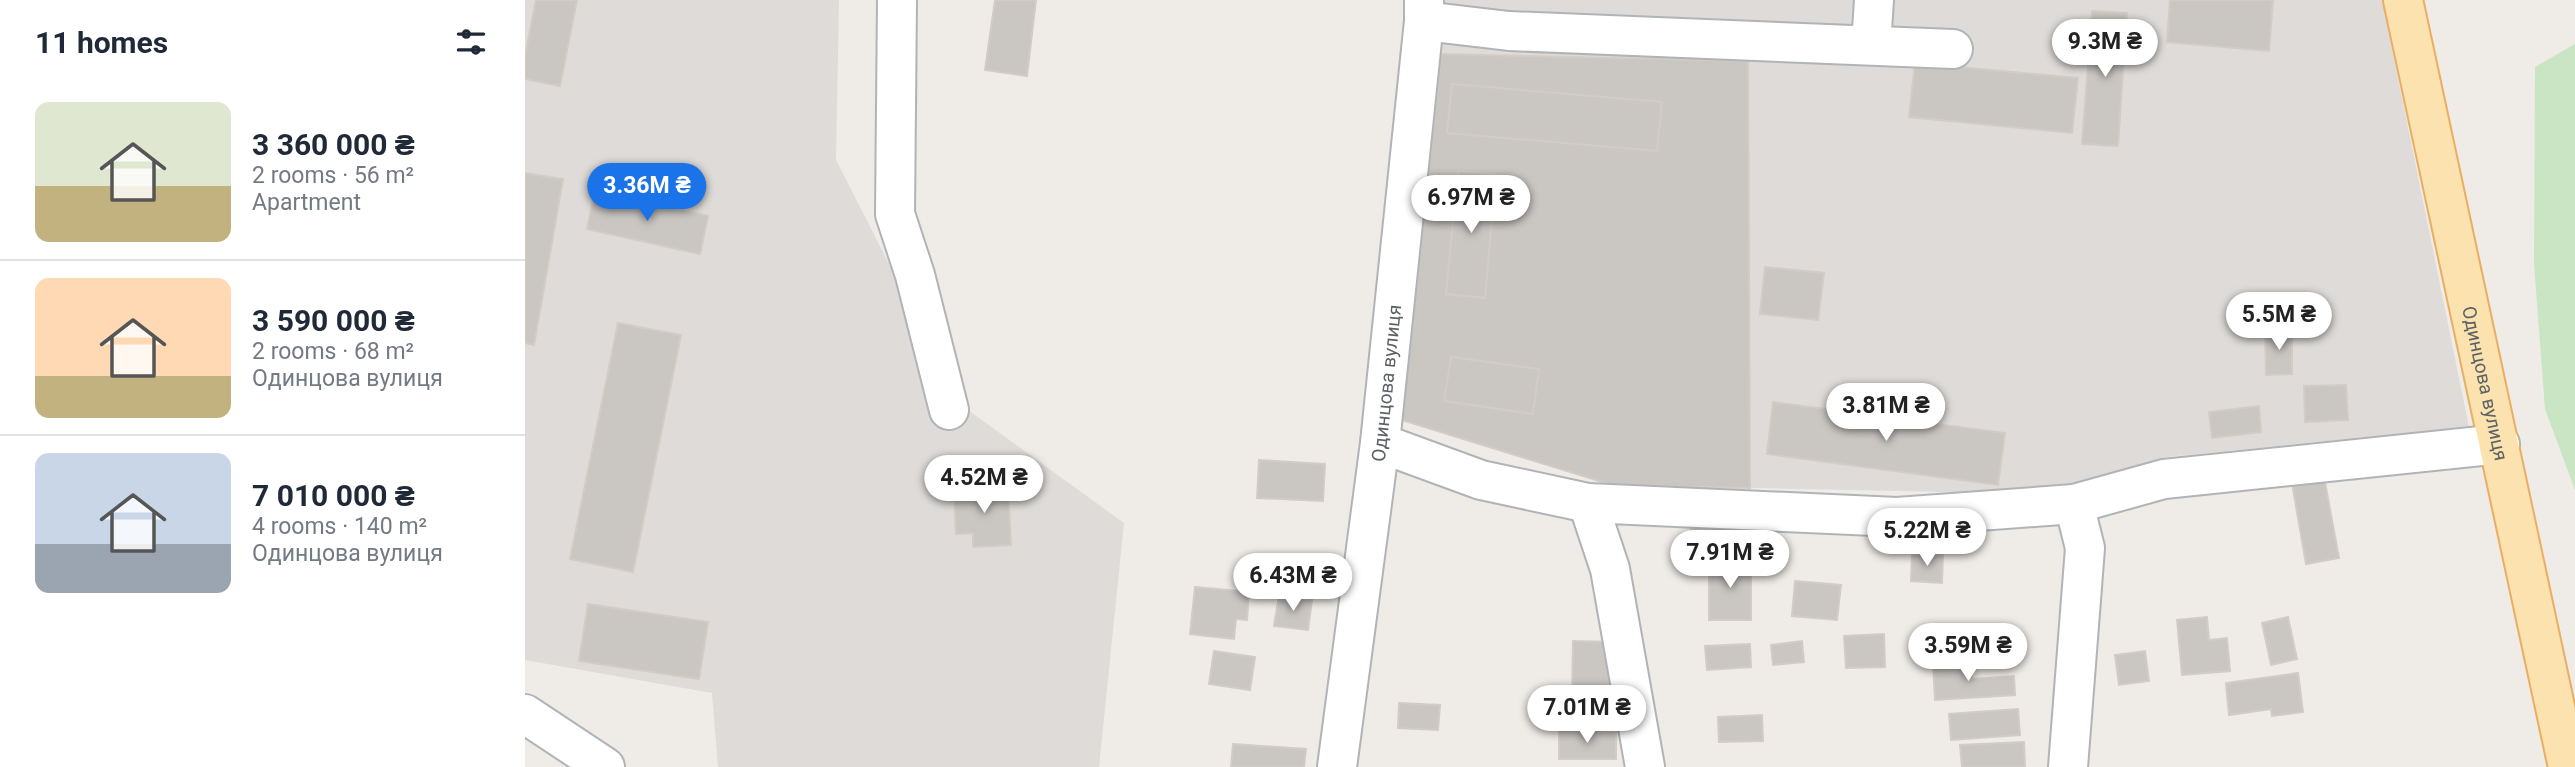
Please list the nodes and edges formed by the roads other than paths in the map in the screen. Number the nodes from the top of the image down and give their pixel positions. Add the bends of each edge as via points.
1 (897, 0) edge
2 (1874, 0) edge
3 (2403, 0) edge
4 (1424, 10) edge
5 (1871, 45) junction
6 (1952, 48) dead end
7 (949, 410) dead end
8 (1380, 443) junction
9 (2500, 444) junction
10 (1588, 503) junction
11 (2074, 505) junction
12 (525, 714) edge
13 (605, 767) edge
14 (1337, 767) edge
15 (1645, 767) edge
16 (2068, 767) edge
17 (2568, 767) edge

1 - 7 street via 895,214
2 - 5 street
3 - 9 main road, Одинцова вулиця
4 - 5 street via 1509,31
4 - 8 street, Одинцова вулиця
5 - 6 street
8 - 10 street via 1481,480
8 - 14 street, Одинцова вулиця
9 - 11 street via 2164,479
9 - 17 main road, Одинцова вулиця
10 - 11 street via 1897,517
10 - 15 street via 1610,569
11 - 16 street via 2085,548
12 - 13 street

